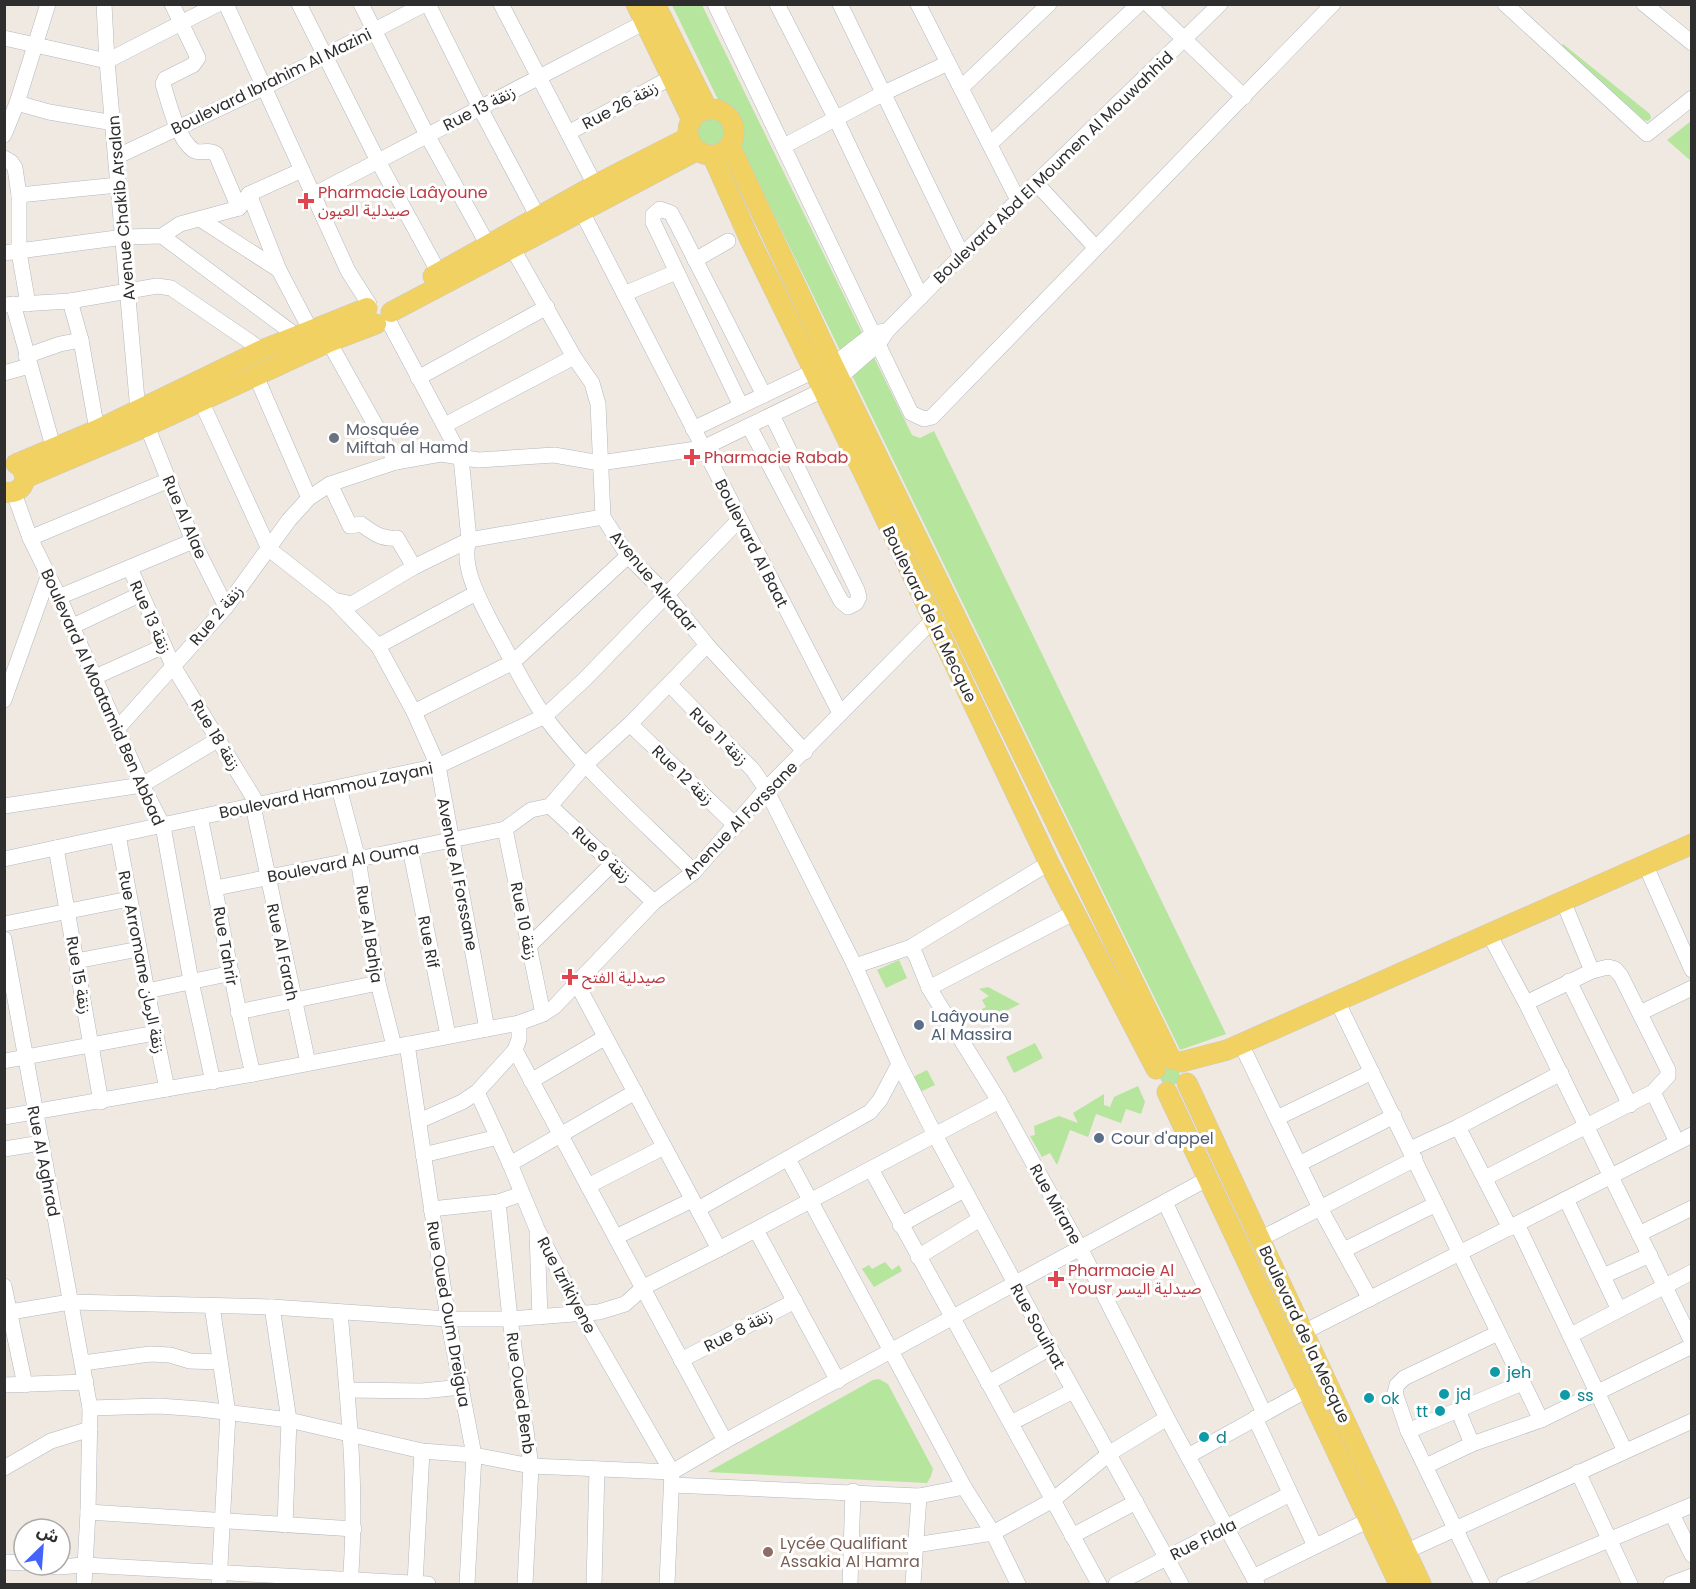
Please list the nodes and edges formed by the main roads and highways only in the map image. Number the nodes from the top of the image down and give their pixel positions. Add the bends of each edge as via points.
1 (636, 4) edge
2 (654, 10) edge
3 (700, 135) junction
4 (730, 146) junction
5 (379, 312) junction
6 (143, 419) junction
7 (10, 478) edge
8 (1692, 844) edge
9 (1177, 1070) junction
10 (1399, 1584) edge
11 (1421, 1584) edge

1 - 2 main road, Boulevard de la Mecque
2 - 3 main road, Boulevard de la Mecque
2 - 3 main road, Boulevard de la Mecque via 672,77
3 - 4 main road via 718,154
3 - 4 main road via 723,113 733,124
3 - 5 main road via 595,185 439,273
3 - 5 main road via 582,212
3 - 9 main road, Boulevard de la Mecque via 1049,864 1075,912
4 - 9 main road, Boulevard de la Mecque
5 - 6 main road via 329,342 201,401
5 - 6 main road via 262,350
6 - 7 main road
6 - 7 main road via 98,430 54,450
8 - 9 main road
9 - 10 main road, Boulevard de la Mecque via 1180,1090 1167,1092
9 - 11 main road, Boulevard de la Mecque

